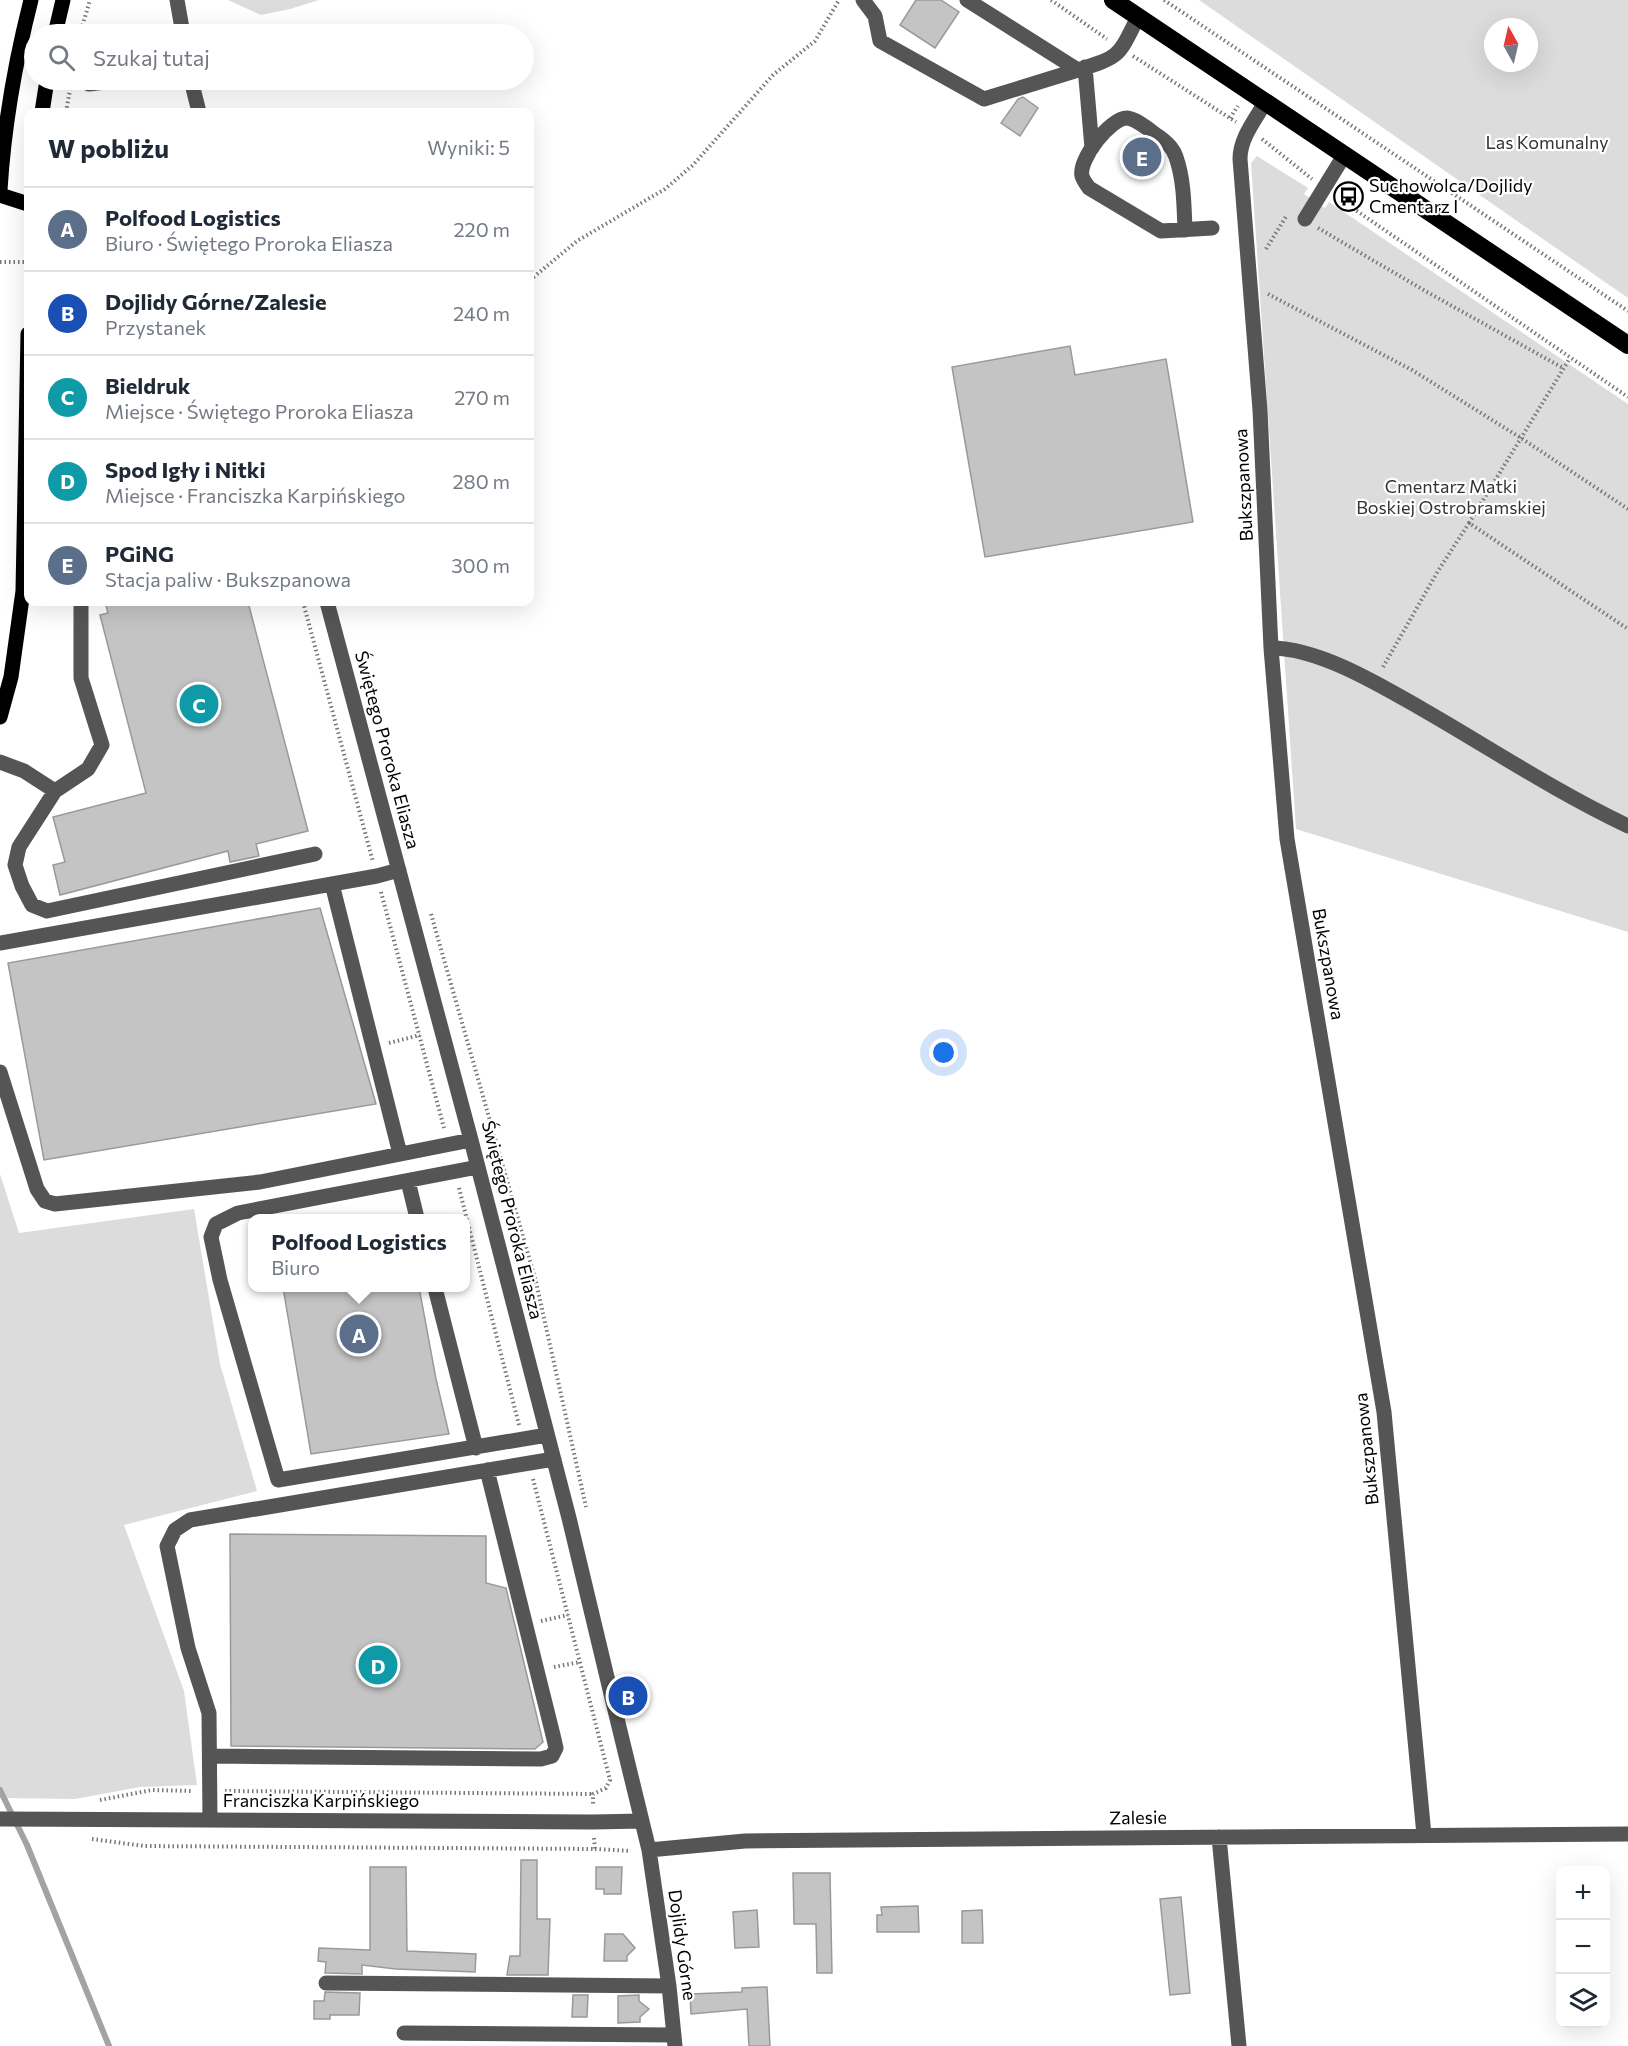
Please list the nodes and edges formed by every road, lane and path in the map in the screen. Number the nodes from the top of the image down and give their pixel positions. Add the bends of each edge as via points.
1 (31, 0) edge
2 (63, 0) edge
3 (90, 0) edge
4 (177, 0) edge
5 (839, 0) edge
6 (863, 0) edge
7 (967, 0) edge
8 (1113, 0) edge
9 (1164, 0) edge
10 (1138, 17) junction
11 (25, 24) edge
12 (57, 24) edge
13 (83, 24) edge
14 (181, 24) edge
15 (24, 30) edge
16 (1082, 69) junction
17 (45, 90) edge
18 (70, 90) edge
19 (194, 90) edge
20 (1266, 101) junction
21 (43, 108) edge
22 (67, 108) edge
23 (198, 108) edge
24 (1092, 148) junction
25 (1346, 154) junction
26 (0, 190) edge
27 (0, 195) edge
28 (24, 203) edge
29 (1305, 219) junction
30 (1212, 228) dead end
31 (1185, 230) junction
32 (1264, 254) dead end
33 (0, 262) edge
34 (24, 262) edge
35 (534, 277) edge
36 (1264, 288) dead end
37 (1628, 311) edge
38 (1628, 345) edge
39 (1570, 358) dead end
40 (1563, 368) junction
41 (1521, 438) junction
42 (1628, 509) edge
43 (1469, 523) junction
44 (24, 540) edge
45 (81, 606) edge
46 (304, 606) edge
47 (328, 606) edge
48 (1628, 629) edge
49 (1271, 648) junction
50 (1375, 682) junction
51 (0, 717) edge
52 (0, 762) edge
53 (55, 791) junction
54 (1628, 826) edge
55 (315, 854) dead end
56 (399, 870) junction
57 (377, 876) junction
58 (332, 884) junction
59 (0, 942) edge
60 (420, 1035) junction
61 (373, 1047) junction
62 (0, 1072) edge
63 (471, 1140) junction
64 (448, 1144) junction
65 (400, 1154) junction
66 (478, 1167) junction
67 (455, 1172) junction
68 (408, 1181) junction
69 (416, 1214) edge
70 (466, 1214) edge
71 (470, 1231) edge
72 (436, 1292) edge
73 (547, 1435) junction
74 (523, 1440) junction
75 (476, 1448) junction
76 (554, 1459) junction
77 (529, 1463) junction
78 (487, 1470) junction
79 (568, 1615) junction
80 (547, 1620) dead end
81 (580, 1662) junction
82 (558, 1666) dead end
83 (210, 1755) junction
84 (210, 1791) junction
85 (593, 1794) junction
86 (94, 1802) dead end
87 (0, 1819) edge
88 (210, 1820) junction
89 (642, 1821) junction
90 (593, 1822) junction
91 (1628, 1834) edge
92 (1425, 1835) junction
93 (1219, 1837) junction
94 (120, 1842) dead end
95 (649, 1850) junction
96 (326, 1983) dead end
97 (669, 1986) junction
98 (404, 2033) dead end
99 (675, 2041) edge
100 (1239, 2046) edge

1 - 11 main road
2 - 12 main road
3 - 13 path
4 - 14 street
5 - 35 path via 815,41 773,75 693,165 665,189 577,241
6 - 16 street via 875,16 880,41 984,99
7 - 16 street
8 - 10 highway
9 - 37 path
10 - 16 street via 1122,49 1111,59
10 - 20 highway
15 - 26 main road via 4,135
16 - 24 street
17 - 21 main road
18 - 22 path
19 - 23 street
20 - 25 highway
20 - 49 street, Bukszpanowa via 1241,145 1240,159 1260,410
24 - 31 street via 1083,164 1082,176 1089,188 1161,231
24 - 31 street via 1111,124 1129,118 1162,139 1175,154 1182,181
25 - 29 street
25 - 38 highway
27 - 28 main road
29 - 32 path via 1291,209
29 - 40 path
30 - 31 street
33 - 34 path
36 - 41 path via 1270,296 1412,370
39 - 40 path
40 - 41 path
41 - 42 path
41 - 43 path
43 - 48 path
43 - 50 path
44 - 51 main road via 23,591 11,677
45 - 53 street via 81,678 102,745 88,769
46 - 57 path
47 - 56 street, Świętego Proroka Eliasza
49 - 50 street via 1307,652
49 - 92 street, Bukszpanowa via 1287,839 1384,1412
50 - 54 street via 1553,787
52 - 53 street via 24,771
53 - 55 street via 19,847 15,865 32,905 47,911
56 - 57 street
56 - 63 street, Świętego Proroka Eliasza
57 - 58 street
57 - 60 path
58 - 59 street
58 - 61 street
60 - 61 path
60 - 64 path
61 - 65 street
62 - 65 street via 37,1189 45,1201 55,1204 260,1182
63 - 64 street
63 - 66 street, Świętego Proroka Eliasza
64 - 65 street
66 - 67 street
66 - 73 street, Świętego Proroka Eliasza
67 - 68 street
67 - 70 path
68 - 69 street
68 - 75 street via 224,1218 216,1224 211,1237 220,1280 278,1480
71 - 74 path
72 - 75 street
73 - 74 street
73 - 76 street, Świętego Proroka Eliasza
74 - 75 street
76 - 77 street
76 - 89 street, Świętego Proroka Eliasza
77 - 78 street
77 - 79 path
78 - 83 street via 190,1520 175,1530 167,1546 188,1648 209,1713
78 - 83 street via 553,1735 556,1749 552,1756 541,1759
79 - 80 path
79 - 81 path
81 - 82 path
81 - 85 path via 610,1780 606,1788
83 - 84 street
84 - 85 path
84 - 86 path via 152,1790
84 - 88 street
85 - 90 path
87 - 88 street, Franciszka Karpińskiego
88 - 90 street, Franciszka Karpińskiego
89 - 90 street, Franciszka Karpińskiego
89 - 95 street, Świętego Proroka Eliasza
90 - 94 path via 595,1849 144,1846
91 - 92 street, Zalesie
92 - 93 street, Zalesie
93 - 95 street, Zalesie via 745,1841
93 - 100 street
95 - 97 street, Dojlidy Górne
96 - 97 street
97 - 99 street, Dojlidy Górne
98 - 99 street

